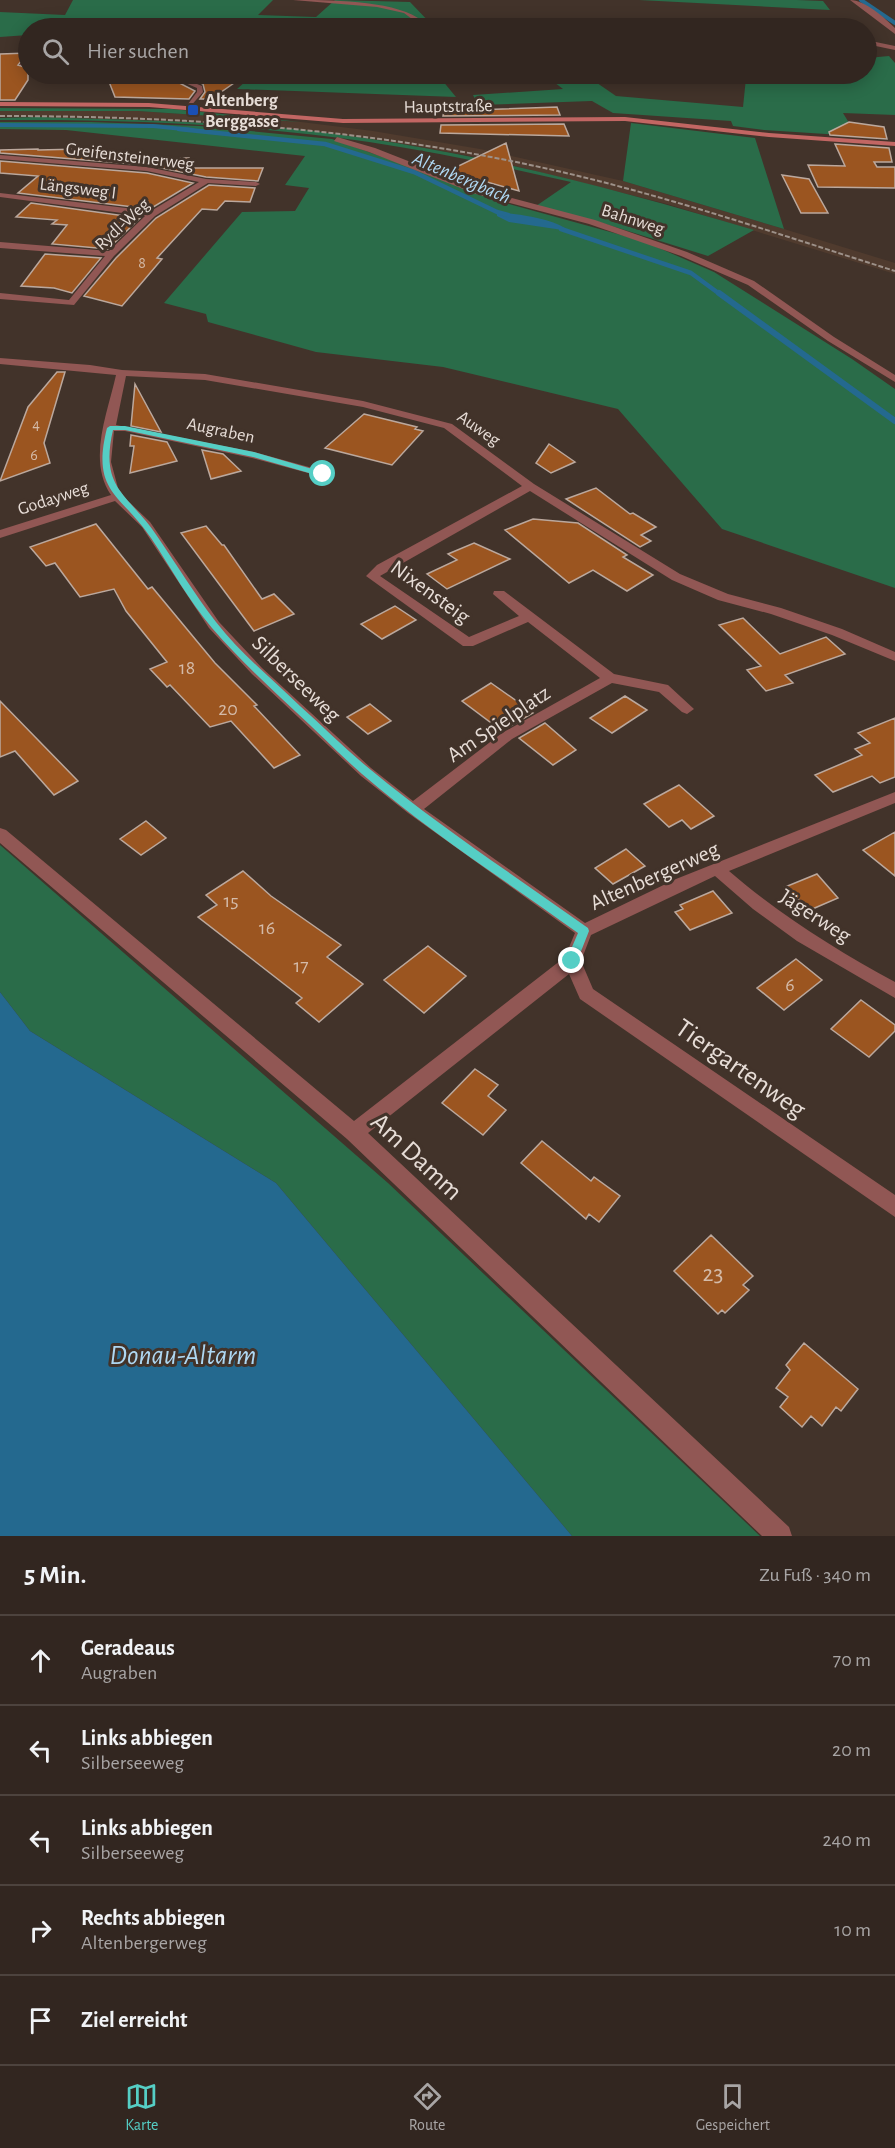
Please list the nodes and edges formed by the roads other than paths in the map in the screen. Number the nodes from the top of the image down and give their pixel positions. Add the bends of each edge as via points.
1 (296, 0) edge
2 (853, 0) edge
3 (415, 18) edge
4 (895, 32) edge
5 (877, 44) edge
6 (895, 48) edge
7 (192, 84) edge
8 (0, 104) edge
9 (187, 107) junction
10 (337, 139) dead end
11 (895, 144) edge
12 (0, 157) edge
13 (206, 181) junction
14 (256, 184) dead end
15 (0, 195) edge
16 (152, 214) junction
17 (0, 245) edge
18 (111, 254) junction
19 (0, 296) edge
20 (0, 361) edge
21 (122, 373) junction
22 (895, 379) edge
23 (110, 428) junction
24 (323, 474) dead end
25 (530, 486) junction
26 (117, 496) junction
27 (0, 534) edge
28 (499, 594) dead end
29 (530, 616) junction
30 (895, 657) edge
31 (610, 678) junction
32 (687, 709) dead end
33 (890, 803) edge
34 (413, 808) junction
35 (0, 834) edge
36 (718, 870) junction
37 (584, 931) junction
38 (572, 961) junction
39 (895, 991) edge
40 (354, 1133) junction
41 (895, 1207) edge
42 (780, 1536) edge

1 - 3 street via 392,5 411,12
2 - 4 street via 887,22
5 - 6 street
7 - 9 street via 200,87 200,92
8 - 9 main road, Hauptstraße
9 - 11 main road, Hauptstraße via 343,121 625,119
10 - 22 street, Bahnweg via 479,192 592,222 684,254 751,283
12 - 13 street, Greifensteinerweg via 147,169
13 - 14 street, Greifensteinerweg
13 - 16 street, Rydl-Weg
15 - 16 street, Längsweg I
16 - 18 street, Rydl-Weg
17 - 18 street
18 - 19 street, Rydl-Weg via 71,303
20 - 21 street, Auweg
21 - 23 street, Silberseeweg
21 - 25 street, Auweg via 206,377 418,416 448,426
23 - 24 street, Augraben via 254,455
23 - 26 street, Silberseeweg via 105,462
25 - 29 street, Nixensteig via 372,576 468,644
25 - 30 street, Auweg via 676,577 723,597 837,632
26 - 27 street, Godayweg
26 - 34 street, Silberseeweg via 146,525 214,625 257,671 366,772
28 - 29 street
29 - 31 street
31 - 32 street via 663,688
31 - 34 street, Am Spielplatz via 507,736
33 - 36 street, Altenbergerweg
34 - 37 street, Silberseeweg
35 - 40 street, Am Damm
36 - 37 street, Altenbergerweg via 682,883
36 - 39 street, Jägerweg via 742,893 804,936
37 - 38 street, Altenbergerweg
38 - 40 street, Altenbergerweg
38 - 41 street, Tiergartenweg via 586,993
40 - 42 street, Am Damm

